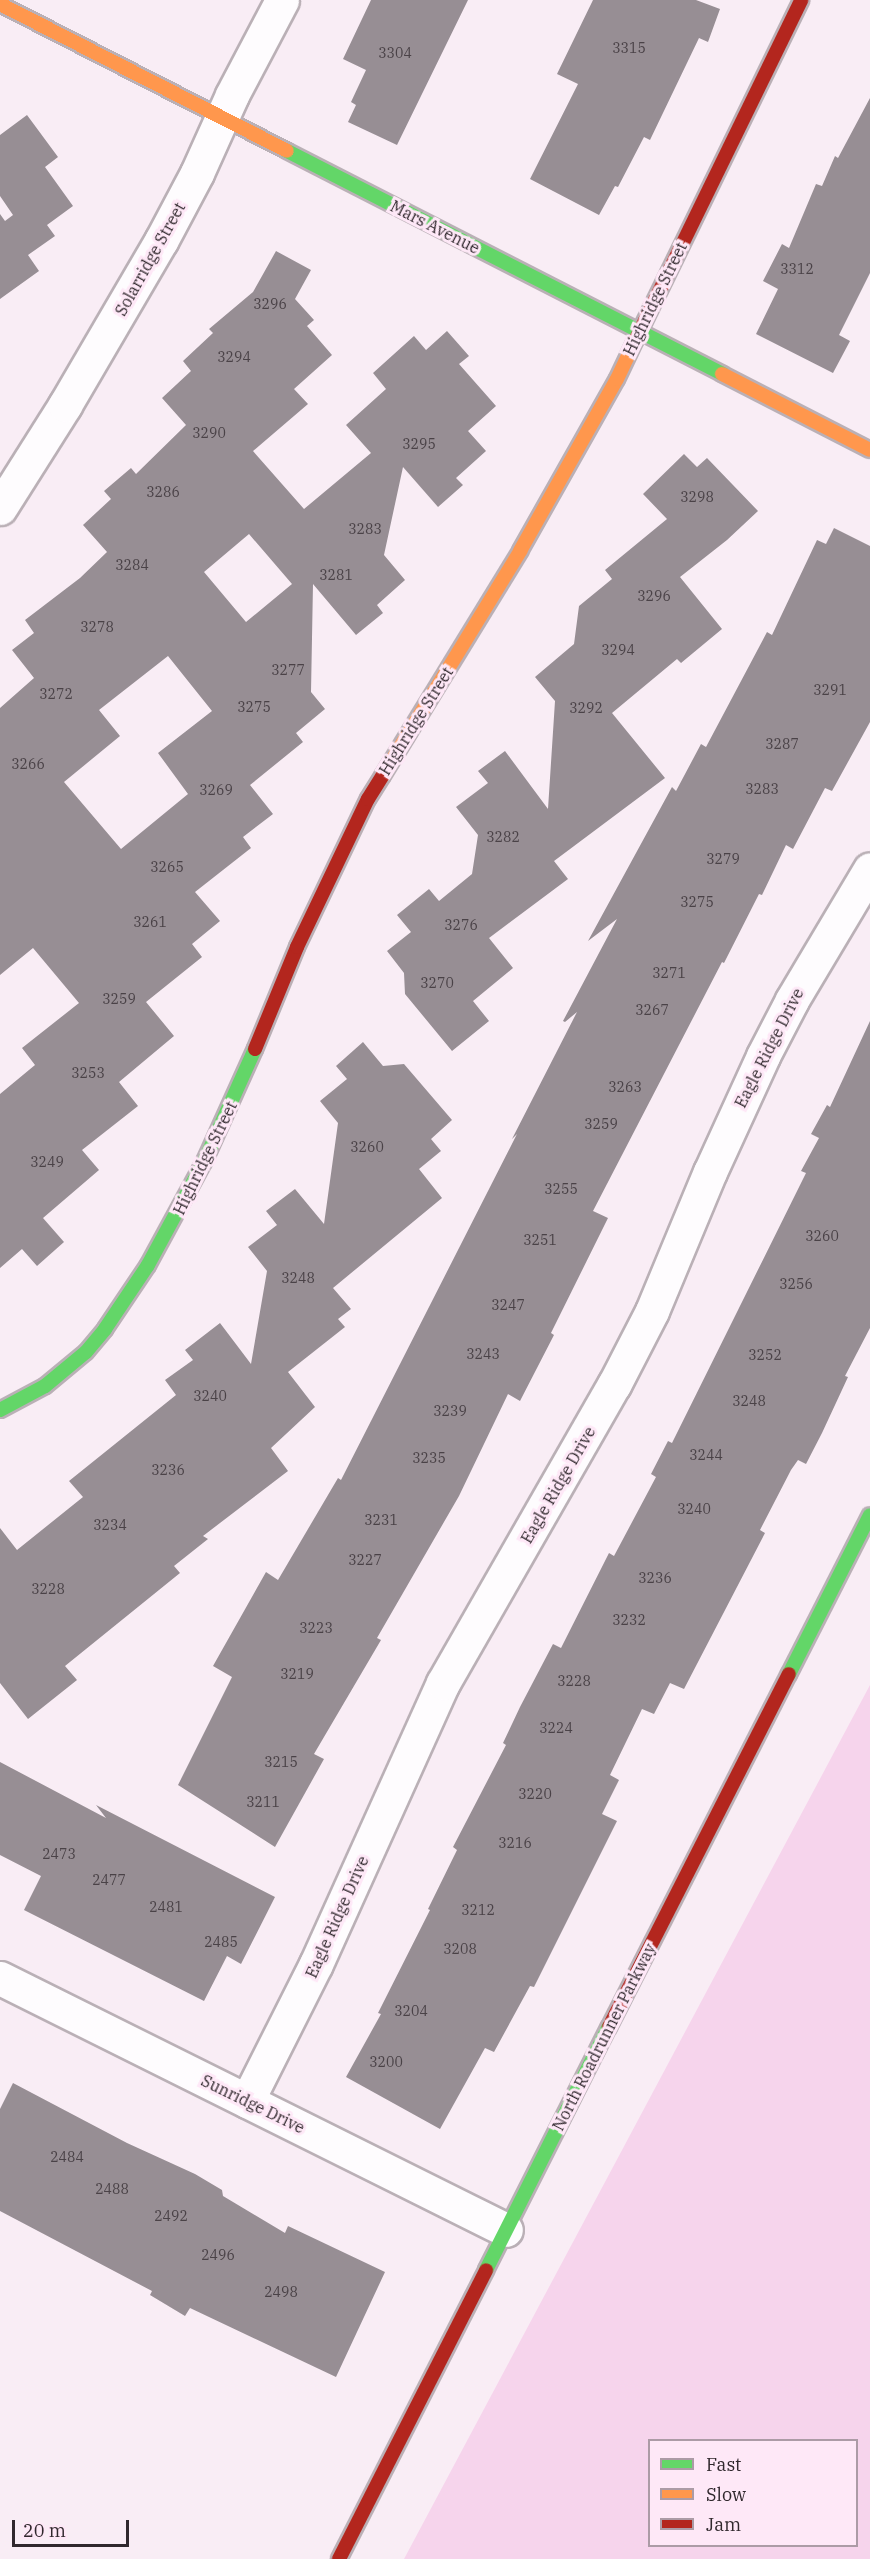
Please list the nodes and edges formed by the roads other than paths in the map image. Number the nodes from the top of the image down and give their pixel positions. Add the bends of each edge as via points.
1 (282, 0) edge
2 (801, 0) edge
3 (0, 4) edge
4 (222, 120) junction
5 (639, 331) junction
6 (870, 450) edge
7 (0, 508) edge
8 (870, 869) edge
9 (0, 1410) edge
10 (870, 1515) edge
11 (0, 1978) edge
12 (247, 2101) junction
13 (506, 2230) junction
14 (339, 2559) edge

1 - 4 street, Solarridge Street
2 - 5 street, Highridge Street
3 - 4 street, Mars Avenue
4 - 5 street, Mars Avenue
4 - 7 street, Solarridge Street via 109,333
5 - 6 street, Mars Avenue
5 - 9 street, Highridge Street via 617,379 520,550 368,799 301,938 232,1105 148,1265 86,1352 45,1386
8 - 12 street, Eagle Ridge Drive via 763,1056 652,1311 614,1385 443,1683 316,1964
10 - 13 street, North Roadrunner Parkway
11 - 12 street, Sunridge Drive
12 - 13 street, Sunridge Drive
13 - 14 street, North Roadrunner Parkway

